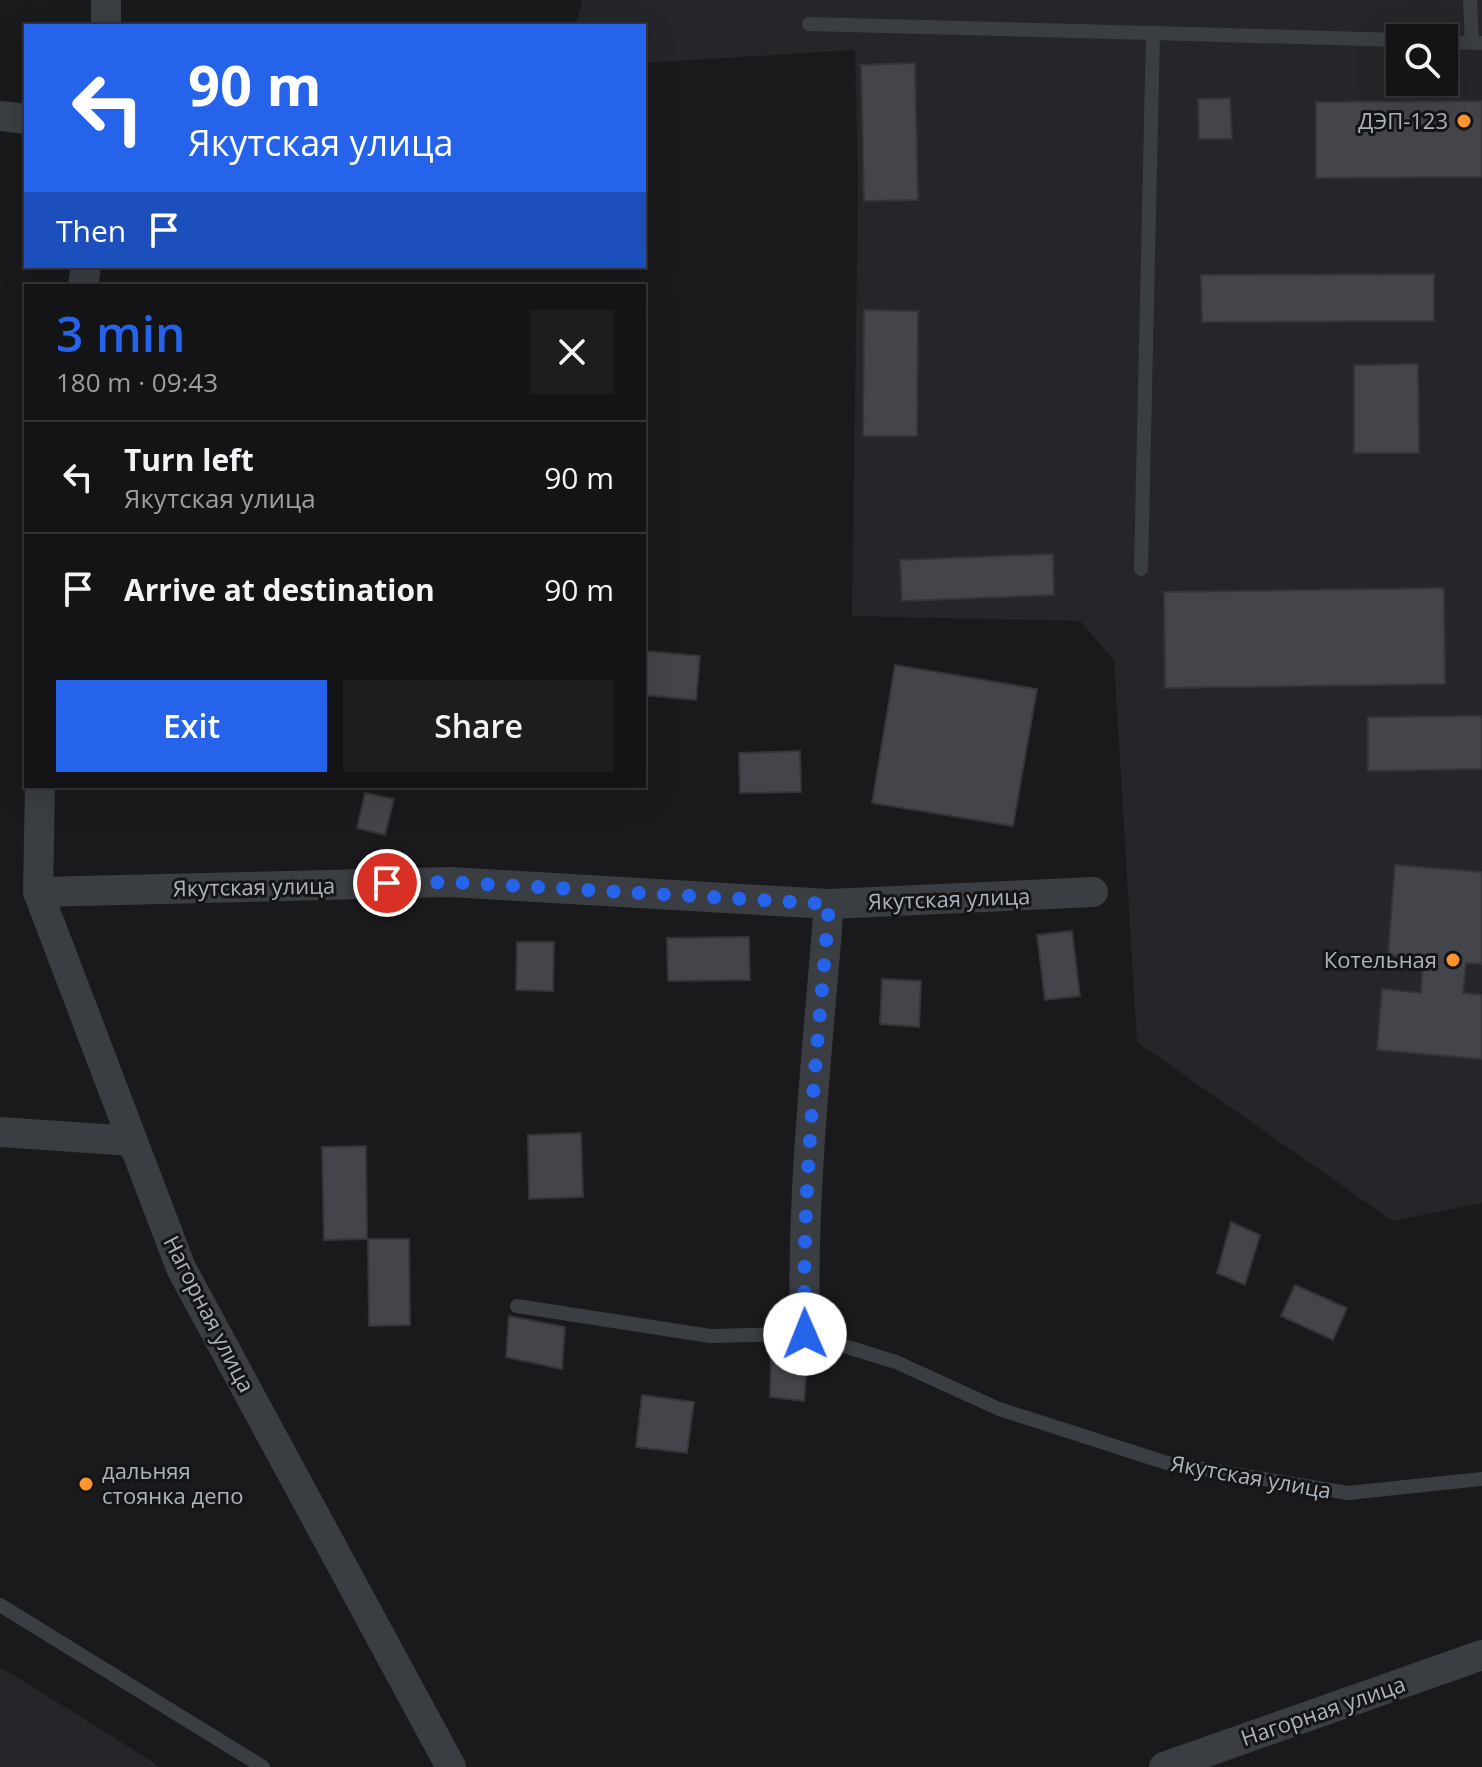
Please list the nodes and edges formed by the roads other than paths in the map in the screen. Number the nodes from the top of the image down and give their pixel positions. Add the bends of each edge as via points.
1 (106, 0) edge
2 (1470, 0) edge
3 (106, 24) edge
4 (809, 24) dead end
5 (1153, 33) junction
6 (1386, 40) edge
7 (1477, 43) edge
8 (0, 116) edge
9 (24, 119) edge
10 (1141, 569) dead end
11 (40, 788) edge
12 (38, 892) junction
13 (1093, 892) dead end
14 (829, 904) junction
15 (0, 1132) edge
16 (132, 1141) junction
17 (517, 1306) dead end
18 (805, 1334) junction
19 (1482, 1479) edge
20 (0, 1605) edge
21 (1482, 1655) edge
22 (263, 1767) edge
23 (451, 1767) edge
24 (1164, 1767) edge

1 - 3 street
2 - 7 lane
4 - 5 lane
5 - 6 lane
5 - 10 lane
8 - 9 street
11 - 12 street, Нагорная улица
12 - 14 street, Якутская улица via 450,882
12 - 16 street, Нагорная улица
13 - 14 street, Якутская улица
14 - 18 street via 808,1169
15 - 16 street
16 - 23 street, Нагорная улица via 181,1268
17 - 18 lane, Якутская улица via 710,1336
18 - 19 lane, Якутская улица via 896,1362 999,1409 1167,1463 1348,1493
20 - 22 lane
21 - 24 street, Нагорная улица

